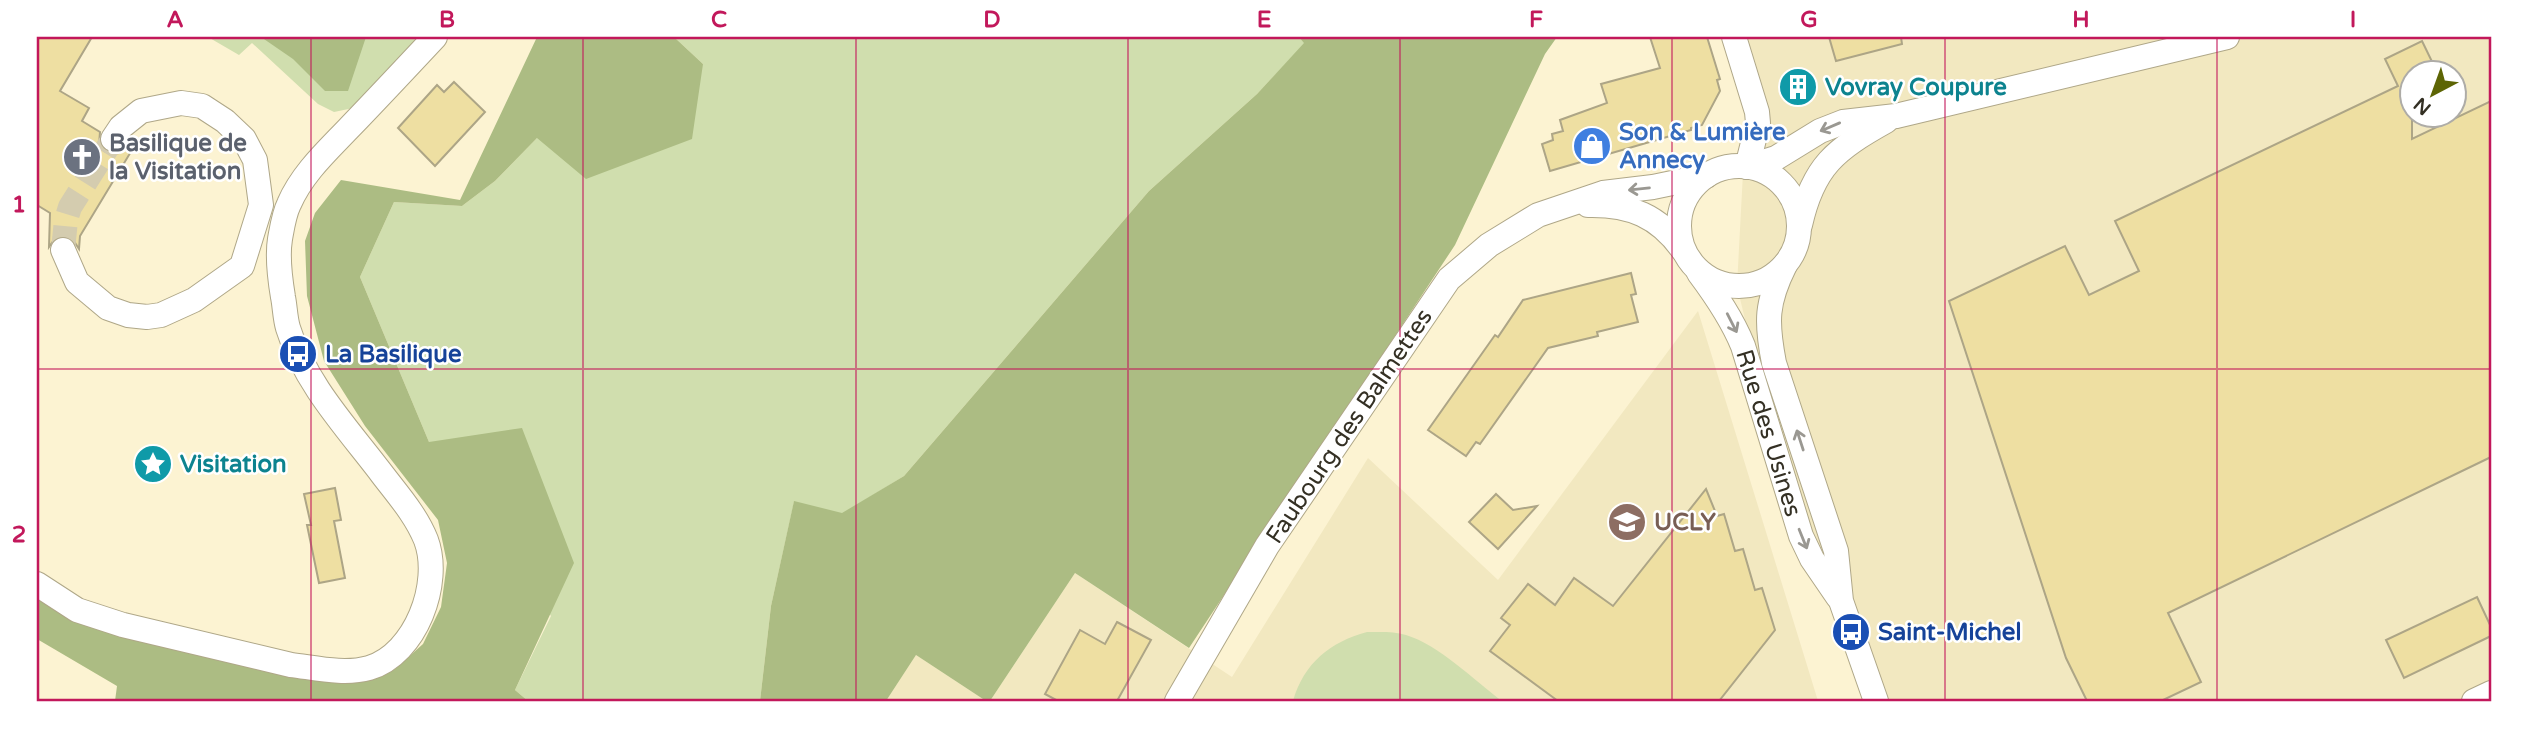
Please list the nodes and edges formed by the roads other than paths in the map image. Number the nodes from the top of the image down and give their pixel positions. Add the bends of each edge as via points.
1 (435, 37) edge
2 (1734, 37) edge
3 (2227, 37) edge
4 (1896, 116) junction
5 (113, 139) tunnel mouth
6 (1747, 167) junction
7 (1706, 176) junction
8 (1574, 205) junction
9 (1798, 232) junction
10 (63, 250) tunnel mouth
11 (1690, 261) junction
12 (1785, 265) junction
13 (37, 584) edge
14 (1841, 601) junction
15 (2491, 693) edge
16 (1177, 701) edge
17 (1876, 701) edge
18 (2474, 701) edge

1 - 13 street via 308,173 288,205 279,242 280,282 298,354 330,405 416,519 426,541 432,575 425,606 410,634 386,660 370,668 344,671 290,665 123,625 77,610
2 - 6 street via 1757,112
3 - 4 street
4 -> 6 street via 1843,122 1776,158
4 - 9 street via 1835,153 1810,191
5 - 10 street via 141,111 181,103 202,106 244,139 255,160 261,205 242,266 194,300 147,317 108,308 77,282
6 - 7 street via 1726,168
6 - 9 street via 1775,178 1786,189 1794,202
7 -> 8 street, Faubourg des Balmettes via 1603,193
7 - 11 street via 1688,195 1679,220 1680,238
8 - 11 street, Faubourg des Balmettes via 1605,204 1643,214 1660,223
8 - 16 street, Faubourg des Balmettes via 1538,215 1510,230 1449,279 1267,546
9 - 12 street
11 - 12 street via 1706,277 1737,286 1772,277
11 -> 14 street, Rue des Usines via 1736,328 1801,536
14 -> 12 street, Rue des Usines via 1836,551 1769,340 1770,300
14 - 17 street, Rue des Usines
15 - 18 street

